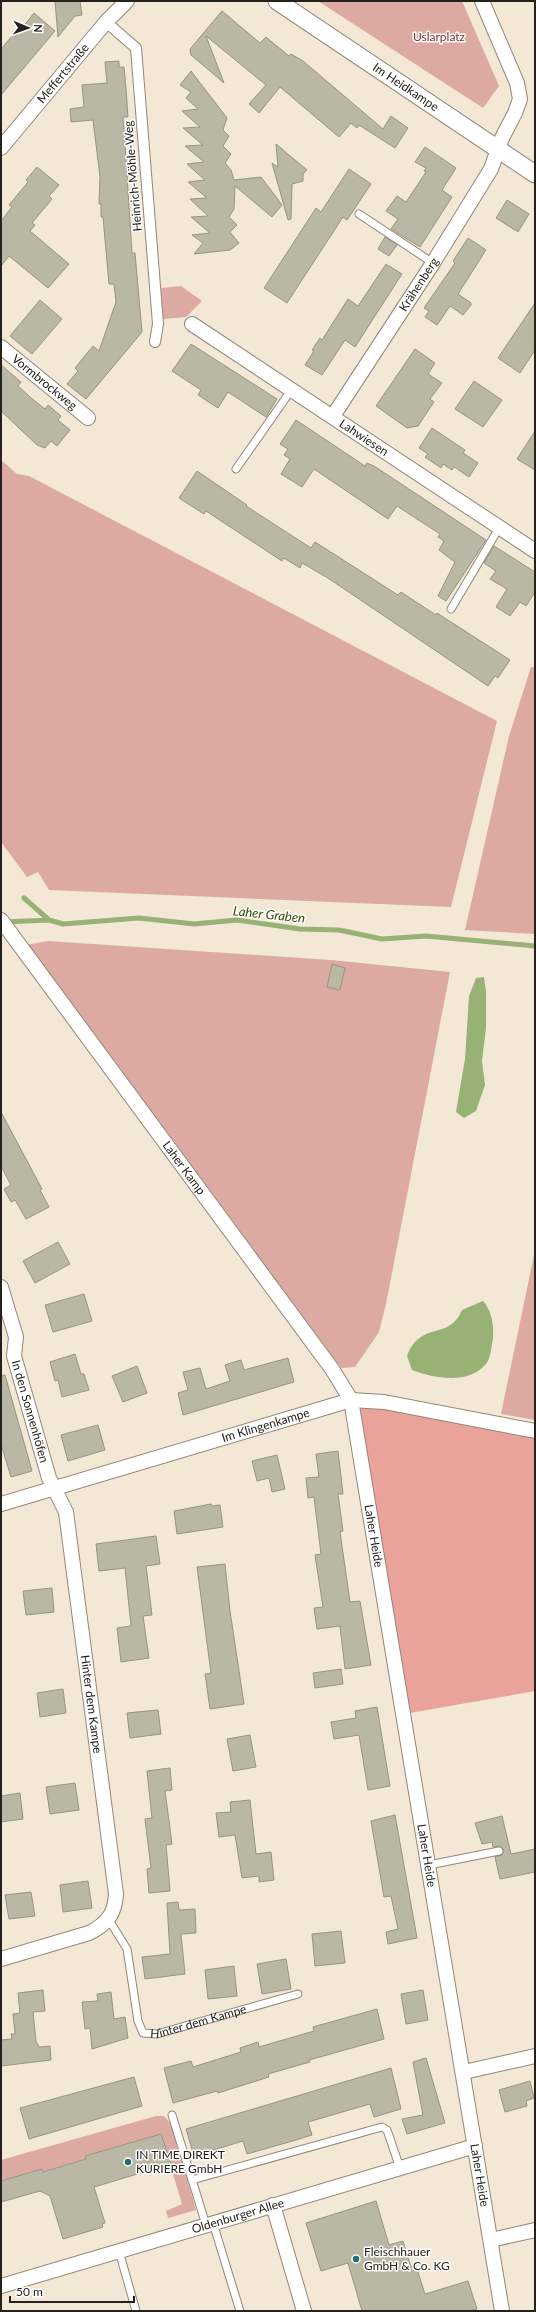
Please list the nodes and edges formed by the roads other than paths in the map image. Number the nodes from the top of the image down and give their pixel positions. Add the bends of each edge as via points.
1 (127, 1) edge
2 (277, 1) edge
3 (482, 1) edge
4 (106, 22) junction
5 (1, 148) edge
6 (498, 150) junction
7 (535, 174) edge
8 (359, 214) dead end
9 (433, 263) junction
10 (192, 324) dead end
11 (155, 342) dead end
12 (1, 346) edge
13 (292, 389) junction
14 (333, 416) junction
15 (88, 418) dead end
16 (236, 469) dead end
17 (499, 528) junction
18 (535, 551) edge
19 (451, 609) dead end
20 (1, 920) edge
21 (1, 1287) edge
22 (351, 1400) junction
23 (535, 1431) edge
24 (54, 1489) junction
25 (1, 1504) edge
26 (499, 1851) dead end
27 (429, 1864) junction
28 (109, 1920) junction
29 (1, 1959) edge
30 (298, 1994) dead end
31 (535, 2056) edge
32 (464, 2072) junction
33 (172, 2115) dead end
34 (475, 2146) junction
35 (400, 2168) junction
36 (192, 2180) junction
37 (273, 2205) junction
38 (210, 2224) junction
39 (535, 2230) edge
40 (491, 2240) junction
41 (119, 2251) junction
42 (1, 2286) edge
43 (136, 2311) edge
44 (240, 2311) edge
45 (304, 2311) edge
46 (502, 2311) edge

1 - 4 street, Meffertstraße
2 - 6 street, Im Heidkampe
3 - 6 street via 517,83 520,99
4 - 5 street, Meffertstraße
4 - 11 street, Heinrich-Möhle-Weg via 136,48 158,324
6 - 7 street, Im Heidkampe
6 - 9 street, Krähenberg via 491,169
8 - 9 lane
9 - 14 street, Krähenberg
10 - 13 street, Lahwiesen
12 - 15 street, Vormbrockweg
13 - 14 street, Lahwiesen
13 - 16 lane
14 - 17 street, Lahwiesen
17 - 18 street, Lahwiesen
17 - 19 lane
20 - 22 street, Laher Kamp via 332,1369
21 - 24 street, In den Sonnenhöfen via 16,1337 14,1356
22 - 23 street, Im Klingenkampe via 384,1402
22 - 24 street, Im Klingenkampe
22 - 27 street, Laher Heide
24 - 25 street, Im Klingenkampe
24 - 28 street, Hinter dem Kampe via 66,1512 115,1886 116,1908
26 - 27 lane
27 - 32 street, Laher Heide
28 - 29 street via 89,1933
28 - 30 lane, Hinter dem Kampe via 127,1949 138,2021 144,2033 157,2034
31 - 32 street
32 - 34 street, Laher Heide
33 - 36 lane
34 - 35 street, Oldenburger Allee
34 - 40 street, Laher Heide
35 - 36 lane via 387,2130 382,2127
35 - 37 street, Oldenburger Allee
36 - 38 lane
37 - 38 street, Oldenburger Allee
37 - 45 street
38 - 41 street, Oldenburger Allee
38 - 44 lane
39 - 40 street
40 - 46 street, Laher Heide
41 - 42 street, Oldenburger Allee
41 - 43 lane

